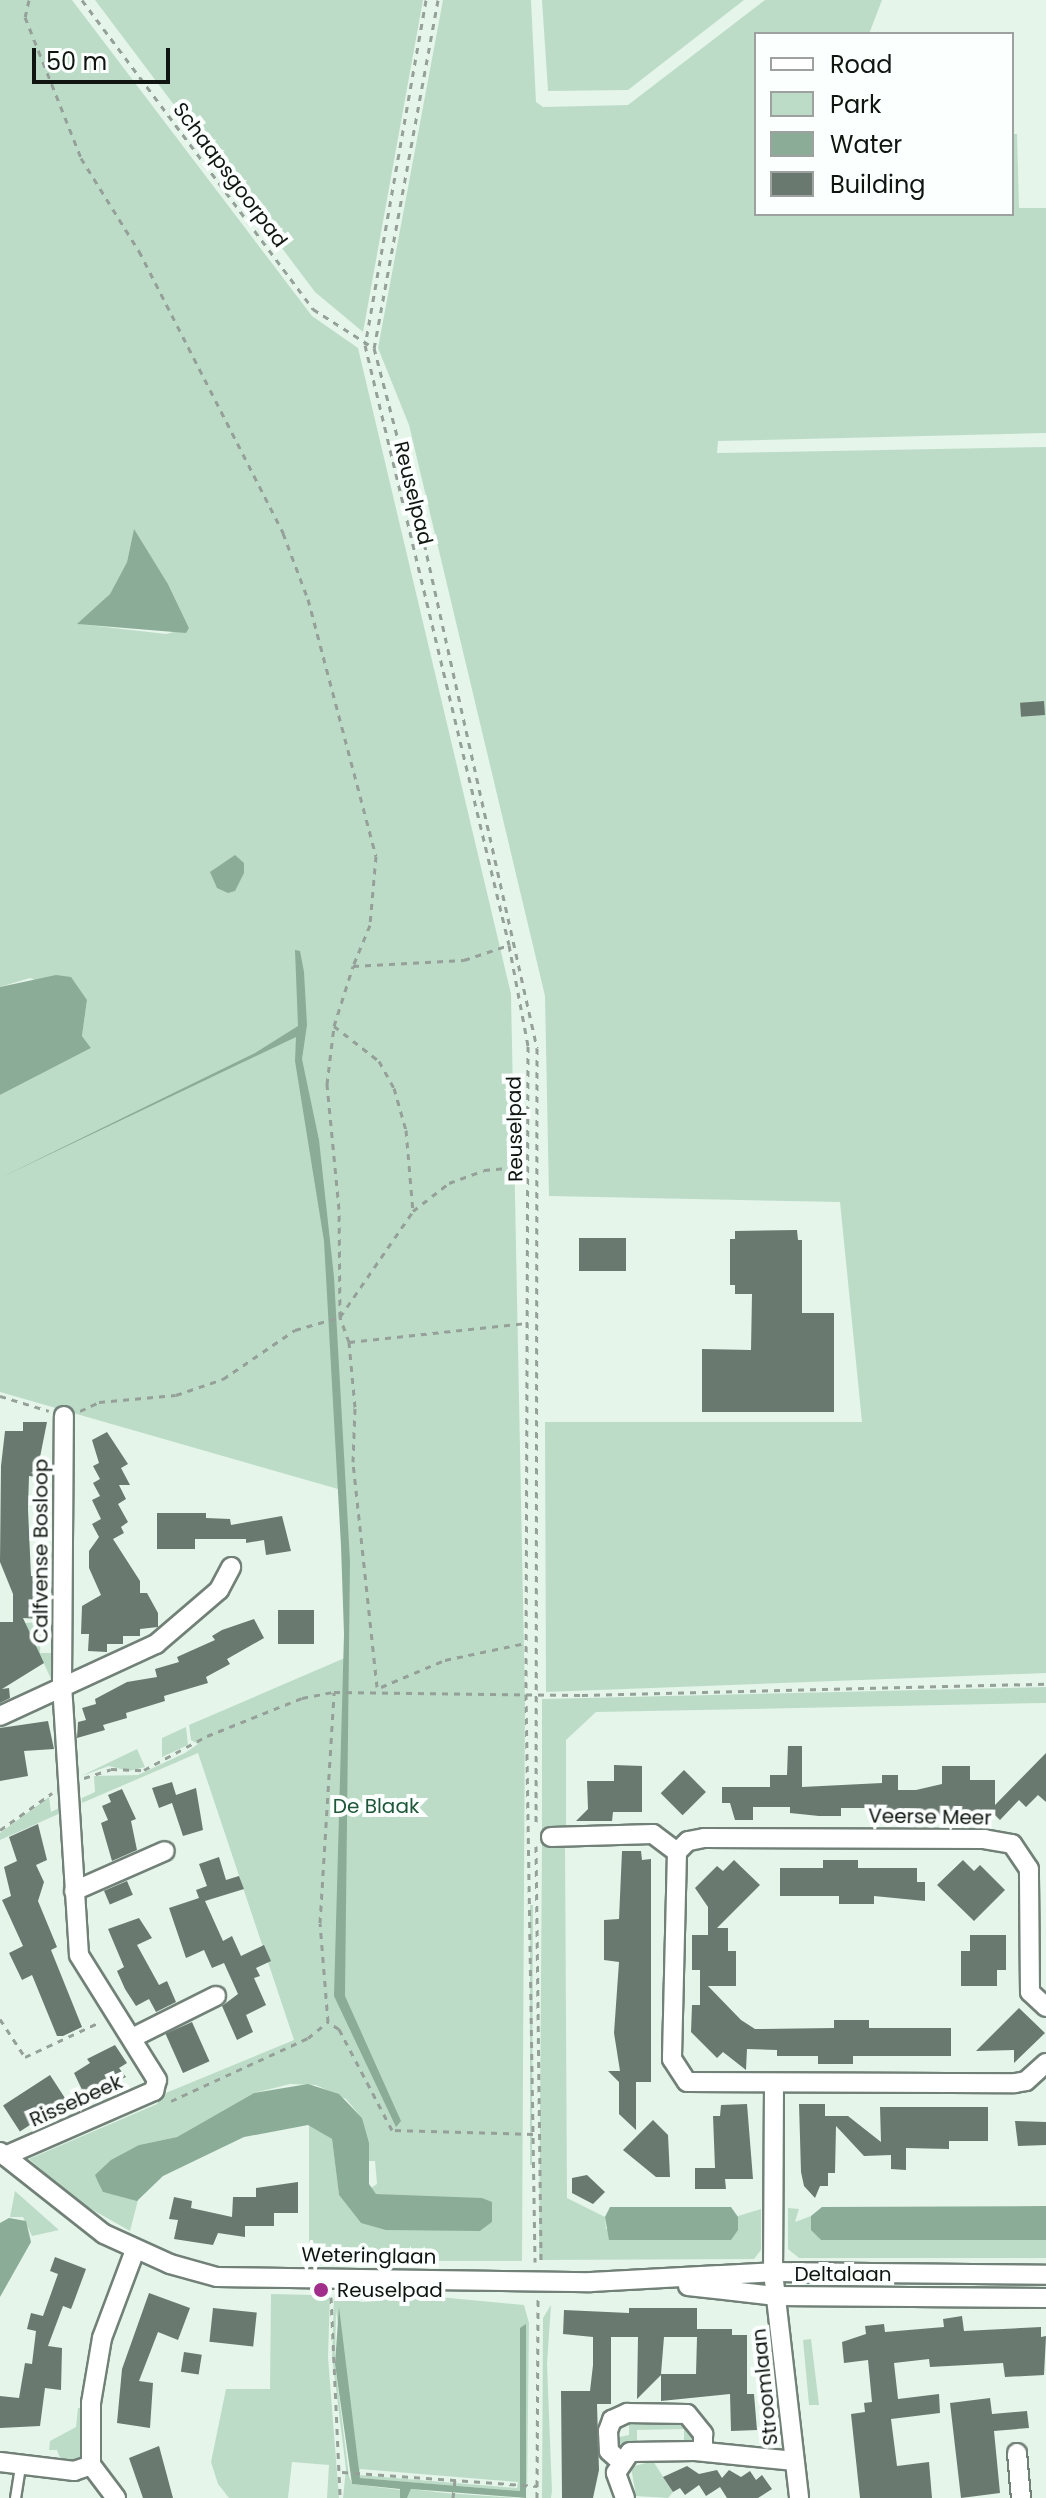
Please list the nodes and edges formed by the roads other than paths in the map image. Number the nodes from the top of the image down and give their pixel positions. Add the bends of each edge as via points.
1 (64, 1416) road end
2 (231, 1567) dead end
3 (62, 1685) junction
4 (0, 1716) edge
5 (551, 1837) dead end
6 (165, 1851) dead end
7 (677, 1852) junction
8 (74, 1891) junction
9 (216, 1996) dead end
10 (1046, 2007) edge
11 (132, 2038) junction
12 (1046, 2063) edge
13 (774, 2085) junction
14 (2, 2154) edge
15 (135, 2250) junction
16 (773, 2272) junction
17 (1046, 2275) edge
18 (642, 2281) junction
19 (776, 2296) junction
20 (1046, 2298) edge
21 (703, 2451) junction
22 (1017, 2453) dead end
23 (620, 2461) junction
24 (795, 2461) junction
25 (0, 2462) edge
26 (20, 2465) junction
27 (91, 2465) junction
28 (15, 2498) edge
29 (116, 2498) edge
30 (625, 2498) edge
31 (799, 2498) edge
32 (1021, 2498) edge

1 - 3 street, Calfvense Bosloop
2 - 3 street via 219,1590 156,1644
3 - 4 street
3 - 8 street, Rissebeek
5 - 7 street via 653,1834
6 - 8 street
7 - 10 street, Veerse Meer via 688,1841 704,1838 985,1839 1012,1844 1029,1869 1030,1992
7 - 13 street via 673,2066 697,2086
8 - 11 street, Rissebeek via 79,1955
9 - 11 street
11 - 14 street, Rissebeek via 155,2070 154,2091
12 - 13 street via 1026,2081 1015,2083
13 - 16 street
14 - 15 street, Weteringlaan via 84,2222
15 - 18 street, Weteringlaan via 217,2277
15 - 27 street via 102,2338 91,2403
16 - 17 street, Deltalaan
16 - 18 street, Weteringlaan
16 - 19 street, Stroomlaan
18 - 19 street, Deltalaan
19 - 20 street, Deltalaan
19 - 24 street, Stroomlaan
21 - 23 street via 645,2449
21 - 23 street via 703,2434 687,2414 627,2413 612,2420 608,2431 609,2451
21 - 24 street
22 - 32 street
23 - 30 street via 616,2473
24 - 31 street, Stroomlaan
25 - 26 street
26 - 27 street via 74,2471
26 - 28 lane
27 - 29 street

